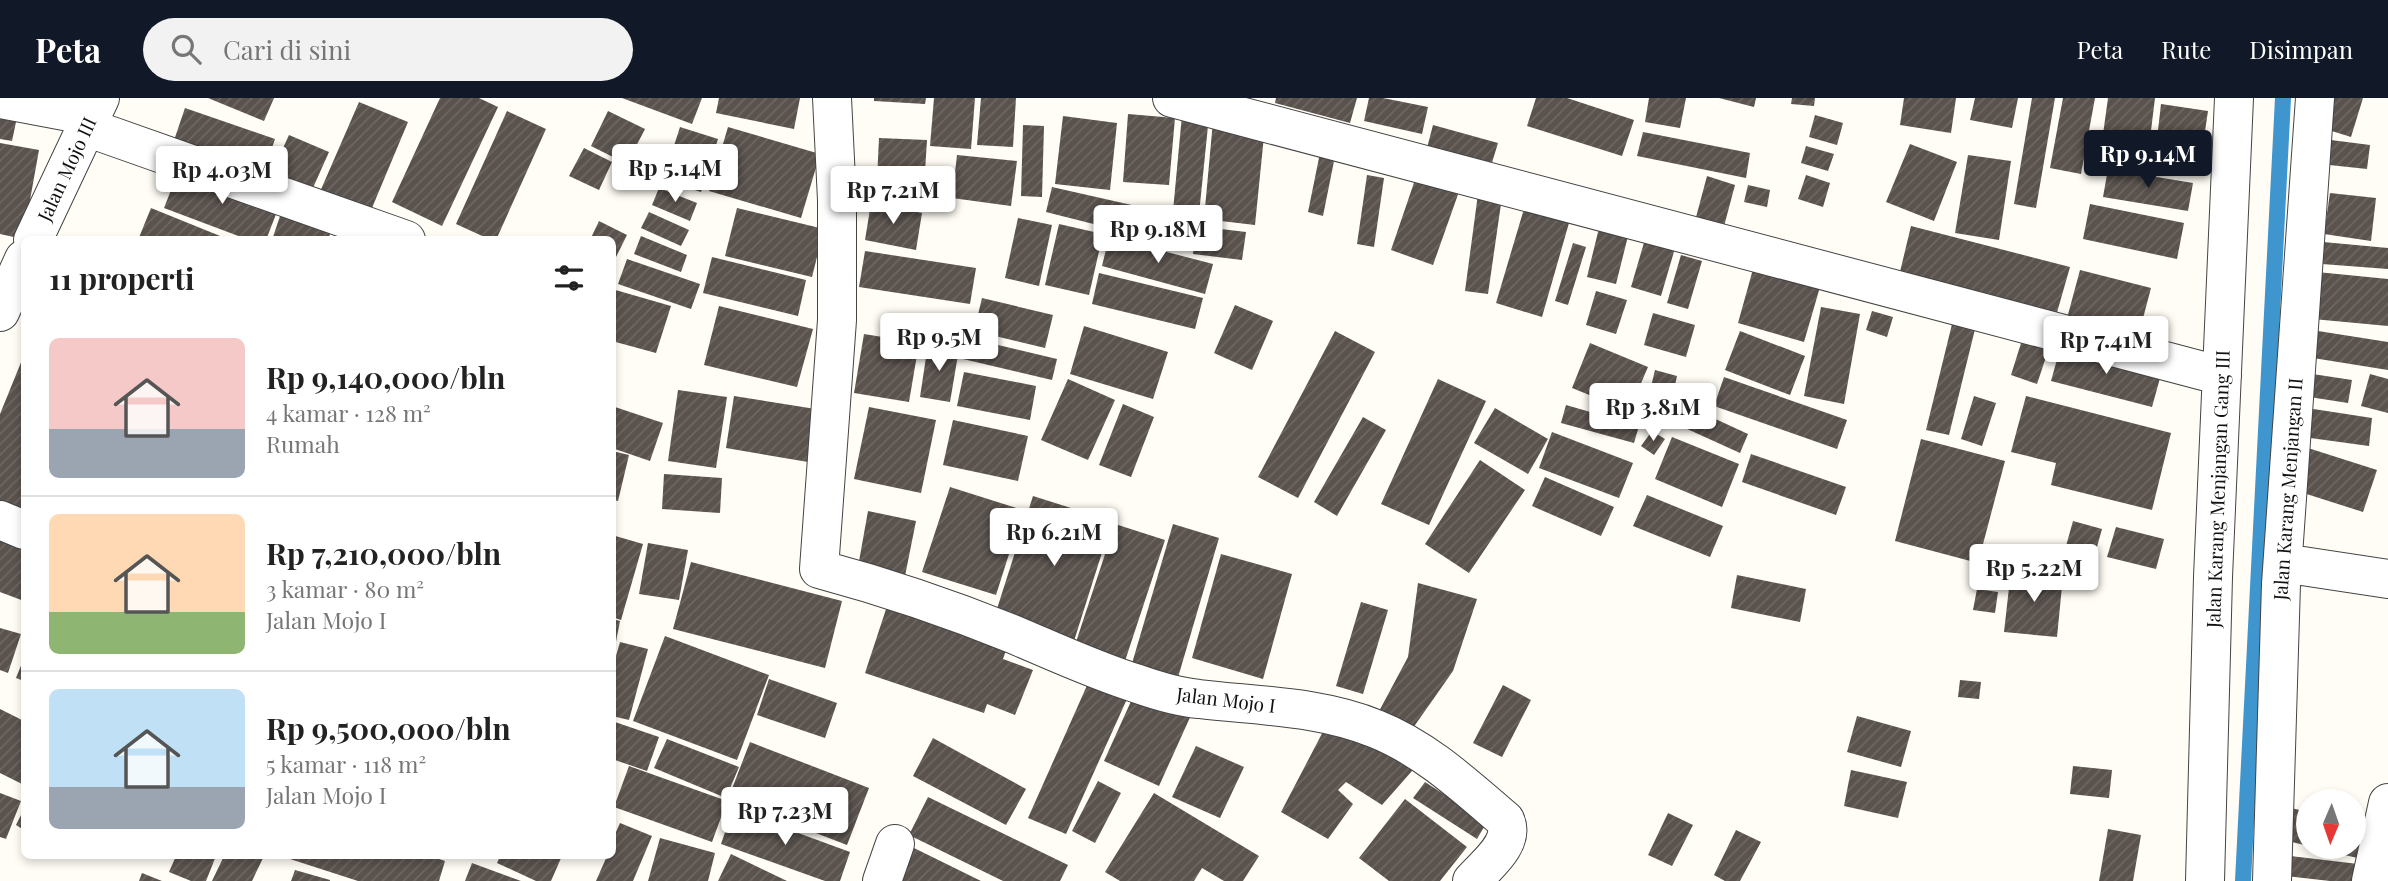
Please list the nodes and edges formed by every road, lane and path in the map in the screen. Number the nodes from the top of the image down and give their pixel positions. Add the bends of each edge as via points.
1 (832, 98) edge
2 (1172, 98) edge
3 (2234, 98) edge
4 (2315, 98) edge
5 (0, 99) edge
6 (92, 114) edge
7 (35, 236) edge
8 (396, 236) edge
9 (0, 249) edge
10 (21, 252) edge
11 (21, 266) edge
12 (0, 312) edge
13 (2222, 376) junction
14 (0, 520) edge
15 (21, 529) edge
16 (2283, 563) junction
17 (2388, 579) edge
18 (2388, 803) edge
19 (895, 844) dead end
20 (882, 881) edge
21 (1472, 881) edge
22 (2205, 881) edge
23 (2272, 881) edge
24 (2371, 881) edge

1 - 21 street, Jalan Mojo I via 837,320 819,569 885,587 1159,691 1345,719 1387,734 1431,758 1505,820 1508,837
2 - 13 street
3 - 13 street, Jalan Karang Menjangan Gang III
4 - 16 street, Jalan Karang Menjangan II
5 - 6 street
6 - 7 street, Jalan Mojo III
6 - 8 street
9 - 10 street
11 - 12 street
13 - 22 street, Jalan Karang Menjangan Gang III
14 - 15 street
16 - 17 street
16 - 23 street, Jalan Karang Menjangan II
18 - 24 street
19 - 20 street

